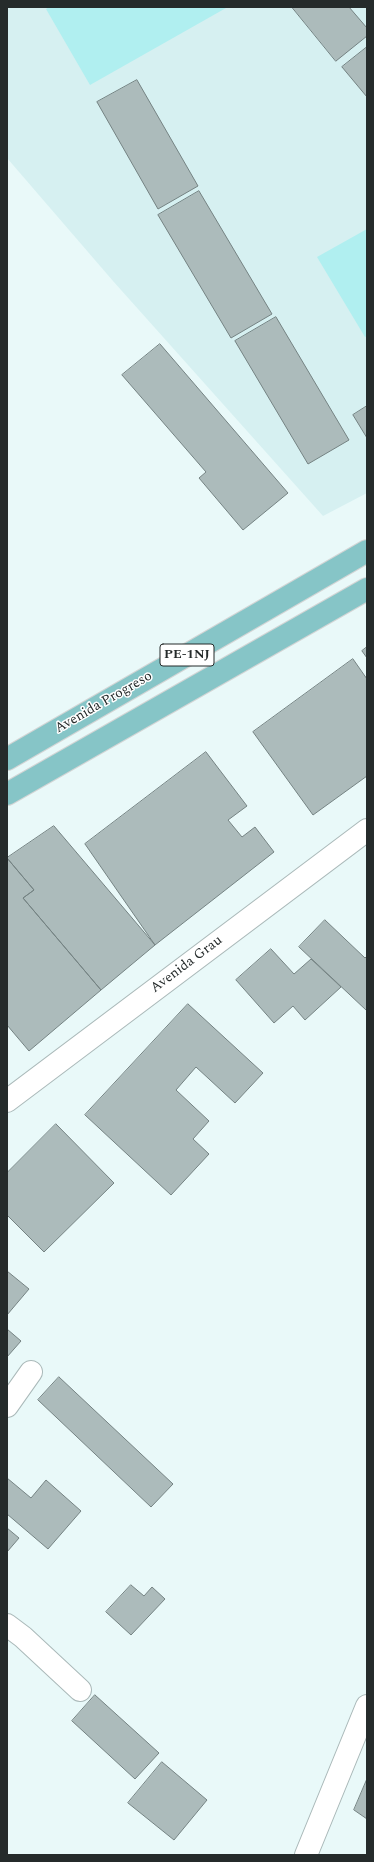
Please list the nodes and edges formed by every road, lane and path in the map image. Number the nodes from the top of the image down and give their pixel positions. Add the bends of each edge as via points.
1 (367, 551) edge
2 (367, 589) edge
3 (7, 759) edge
4 (7, 794) edge
5 (367, 830) edge
6 (7, 1101) edge
7 (31, 1372) dead end
8 (7, 1406) edge
9 (7, 1625) edge
10 (80, 1690) dead end
11 (367, 1706) edge
12 (306, 1855) edge

1 - 3 main road, Avenida Progreso / PE-1NJ
2 - 4 main road, PE-1NJ
5 - 6 street, Avenida Grau
7 - 8 street
9 - 10 street
11 - 12 street

